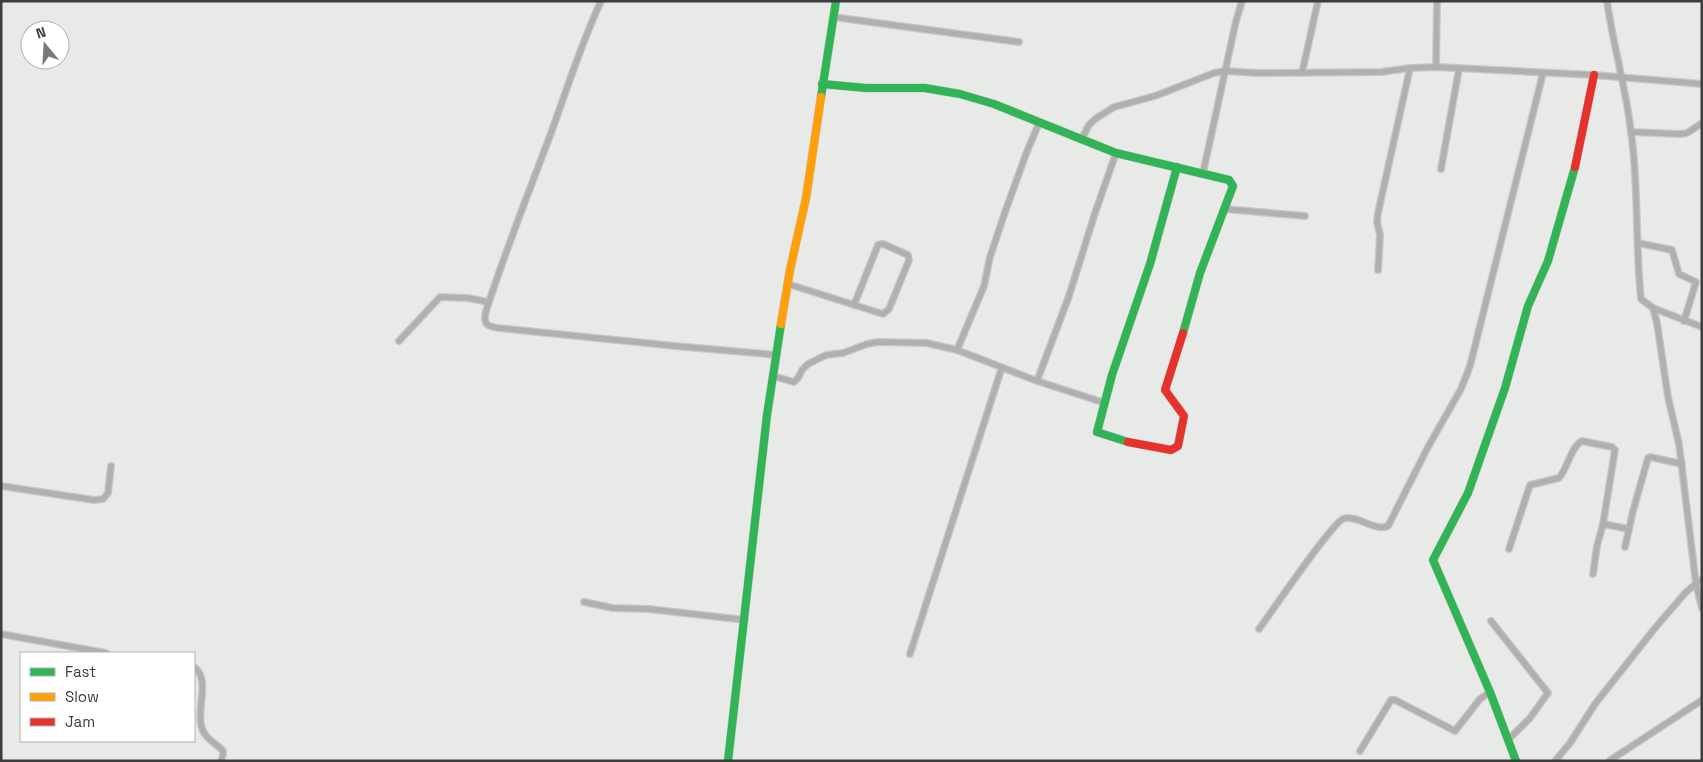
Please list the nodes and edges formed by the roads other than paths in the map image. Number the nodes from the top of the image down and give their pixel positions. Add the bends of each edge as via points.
1 (601, 1) edge
2 (836, 1) edge
3 (1242, 1) edge
4 (1318, 1) edge
5 (1437, 1) edge
6 (1607, 1) edge
7 (834, 17) junction
8 (1019, 42) dead end
9 (1436, 67) junction
10 (1410, 68) junction
11 (1459, 69) junction
12 (1226, 71) junction
13 (1302, 73) junction
14 (1543, 74) junction
15 (1594, 75) junction
16 (1622, 79) junction
17 (822, 84) junction
18 (1702, 84) edge
19 (1040, 122) junction
20 (1702, 123) edge
21 (1632, 132) junction
22 (1081, 140) junction
23 (1116, 153) junction
24 (1176, 166) junction
25 (1442, 169) dead end
26 (1203, 174) junction
27 (1225, 209) junction
28 (1306, 216) dead end
29 (1638, 243) junction
30 (1378, 270) dead end
31 (788, 284) junction
32 (488, 302) junction
33 (854, 305) junction
34 (1653, 308) junction
35 (1684, 321) junction
36 (1702, 327) edge
37 (399, 341) dead end
38 (957, 350) junction
39 (777, 355) junction
40 (1002, 367) junction
41 (773, 376) junction
42 (1037, 381) junction
43 (1105, 403) junction
44 (1682, 464) junction
45 (111, 466) dead end
46 (1, 486) edge
47 (1603, 524) junction
48 (1629, 529) junction
49 (1625, 547) dead end
50 (1509, 549) dead end
51 (1593, 574) dead end
52 (1702, 579) edge
53 (1696, 584) junction
54 (584, 602) dead end
55 (1702, 608) edge
56 (745, 620) junction
57 (1491, 621) dead end
58 (1259, 629) dead end
59 (1, 634) edge
60 (100, 652) edge
61 (910, 654) dead end
62 (195, 668) edge
63 (1490, 692) junction
64 (1702, 700) edge
65 (1508, 740) junction
66 (1360, 751) dead end
67 (221, 761) edge
68 (729, 761) edge
69 (1516, 761) edge
70 (1555, 761) edge
71 (1609, 761) edge

1 - 32 street via 588,28
2 - 7 street
3 - 12 street
4 - 13 street
5 - 9 street
6 - 16 street
7 - 8 street
7 - 17 street
9 - 10 street
9 - 11 street
10 - 13 street via 1381,72
10 - 30 street via 1378,213
11 - 14 street
11 - 25 street
12 - 13 street
12 - 22 street via 1114,107 1095,118
12 - 26 street
14 - 15 street
14 - 58 street via 1477,344 1461,390 1388,526 1347,518 1341,520
15 - 16 street
15 - 63 street via 1577,160 1548,261 1528,306 1505,388 1468,493 1433,560
16 - 18 street
16 - 21 street
17 - 19 street via 925,88 960,94
17 - 31 street via 806,198
19 - 22 street
19 - 38 street via 1004,215 984,286
20 - 21 street via 1680,134
21 - 29 street
22 - 23 street
23 - 24 street
23 - 42 street
24 - 26 street
24 - 43 street via 1163,222
26 - 27 street via 1232,183
27 - 28 street
27 - 43 street via 1200,273 1165,390 1184,416 1178,446 1171,450 1132,444 1097,432
29 - 34 street via 1642,299
29 - 35 street via 1672,250 1679,274 1696,282
31 - 33 street
31 - 39 street
32 - 37 street via 440,297
32 - 39 street via 484,317 488,326
33 - 33 street via 883,314 887,312 909,260 908,255 883,244 878,245
34 - 35 street
34 - 44 street
35 - 36 street
38 - 40 street
38 - 41 street via 927,343 878,342 820,356 802,370 794,382
39 - 41 street
40 - 42 street
40 - 61 street
41 - 56 street
42 - 43 street
44 - 48 street via 1648,458
44 - 53 street
45 - 46 street via 108,493 103,499
47 - 48 street
47 - 50 street via 1615,450 1582,441 1559,478 1530,485
47 - 51 street
48 - 49 street
52 - 53 street
53 - 55 street
53 - 70 street via 1655,628
54 - 56 street
56 - 68 street
57 - 65 street via 1548,693
59 - 60 street
62 - 67 street via 202,682 200,721 209,739 223,751
63 - 65 street
63 - 66 street via 1480,699 1455,731 1391,700
64 - 71 street
65 - 69 street

